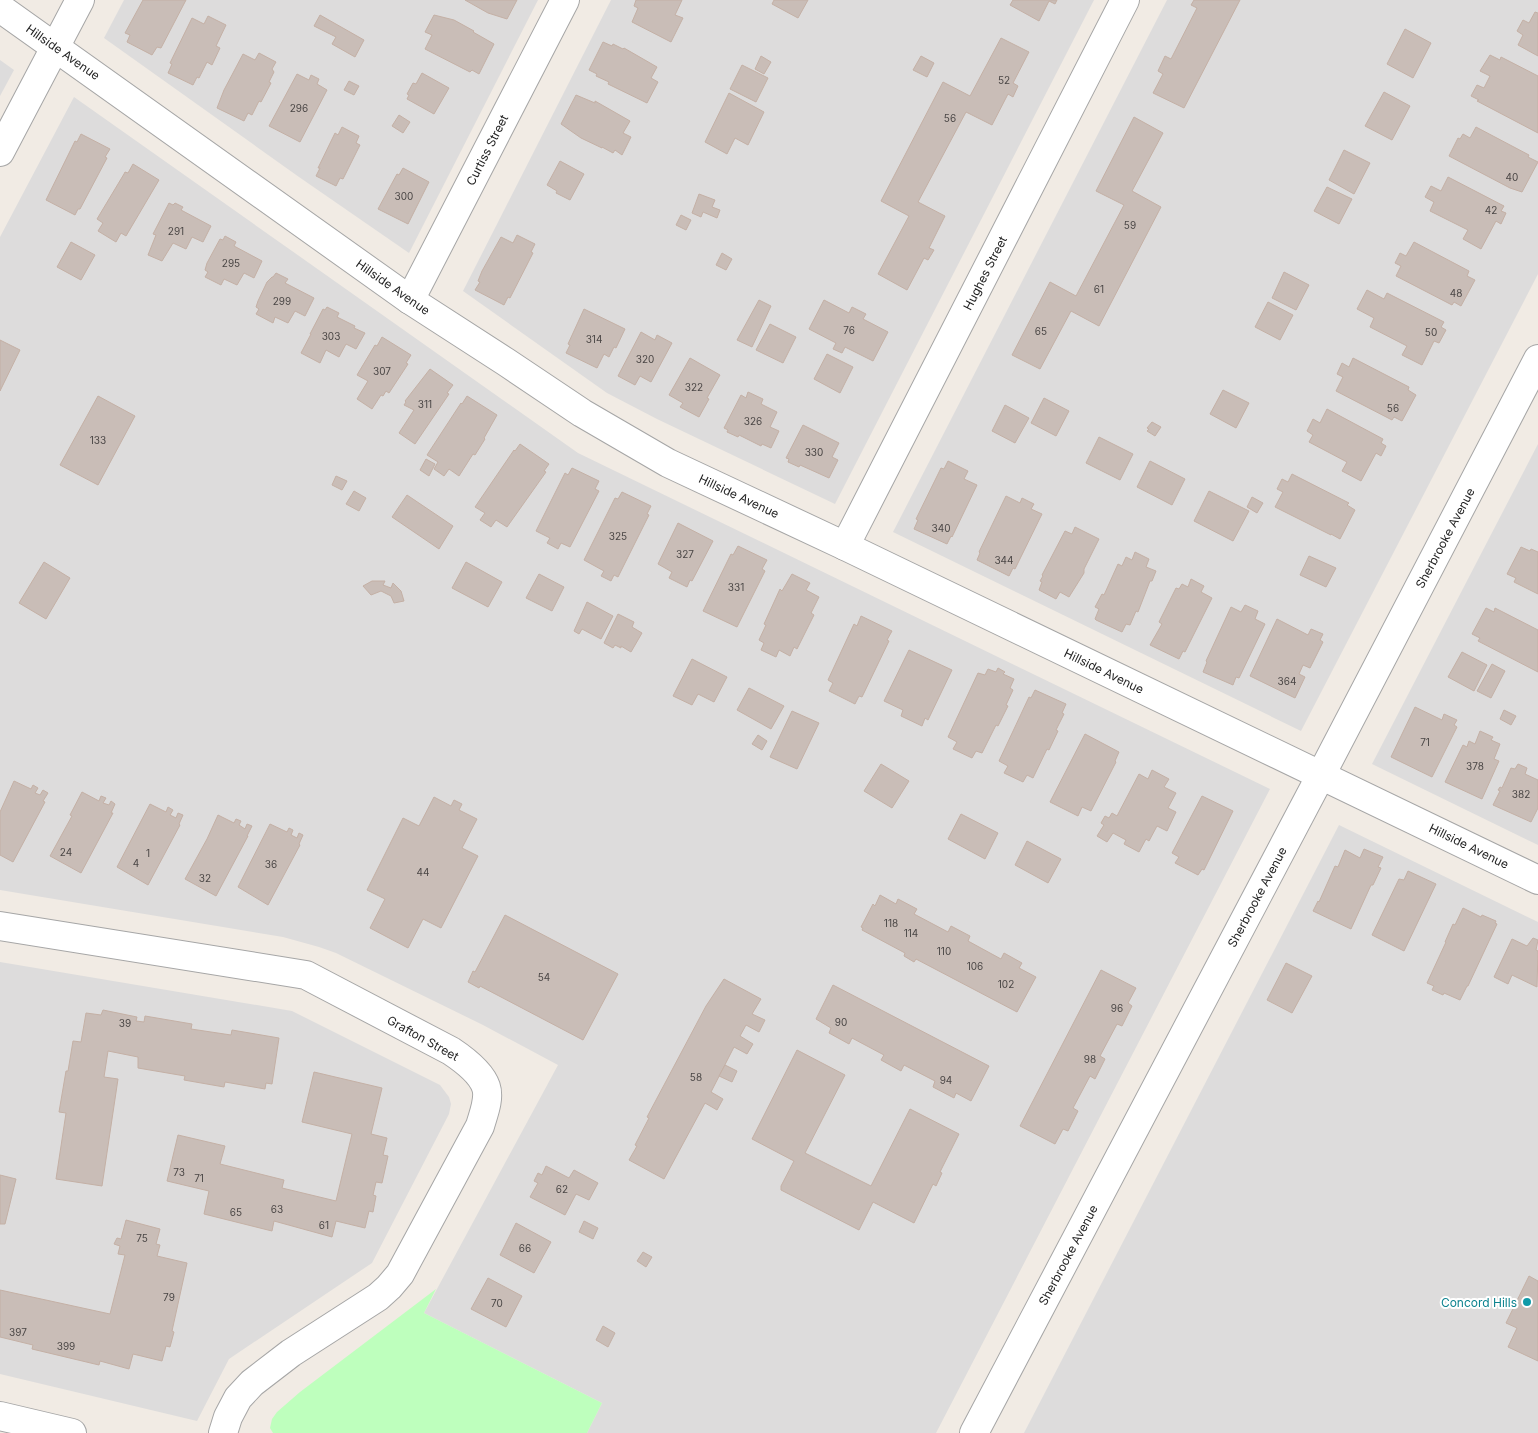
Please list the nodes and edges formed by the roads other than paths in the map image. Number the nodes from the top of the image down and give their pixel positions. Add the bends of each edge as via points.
1 (80, 0) edge
2 (565, 0) edge
3 (1125, 0) edge
4 (0, 8) edge
5 (55, 47) junction
6 (0, 152) edge
7 (410, 300) junction
8 (1538, 359) edge
9 (845, 546) junction
10 (1321, 775) junction
11 (1538, 880) edge
12 (0, 926) edge
13 (0, 1416) edge
14 (72, 1433) edge
15 (223, 1433) edge
16 (974, 1433) edge

1 - 5 street
2 - 7 street, Curtiss Street
3 - 9 street, Hughes Street
4 - 5 street, Hillside Avenue
5 - 6 street
5 - 7 street, Hillside Avenue
7 - 9 street, Hillside Avenue via 582,414 668,463
8 - 10 street, Sherbrooke Avenue
9 - 10 street, Hillside Avenue
10 - 11 street, Hillside Avenue
10 - 16 street, Sherbrooke Avenue
12 - 15 street, Grafton Street via 306,975 451,1051 472,1066 486,1088 480,1126 409,1258 389,1287 378,1298 291,1353 252,1383 238,1398
13 - 14 street

